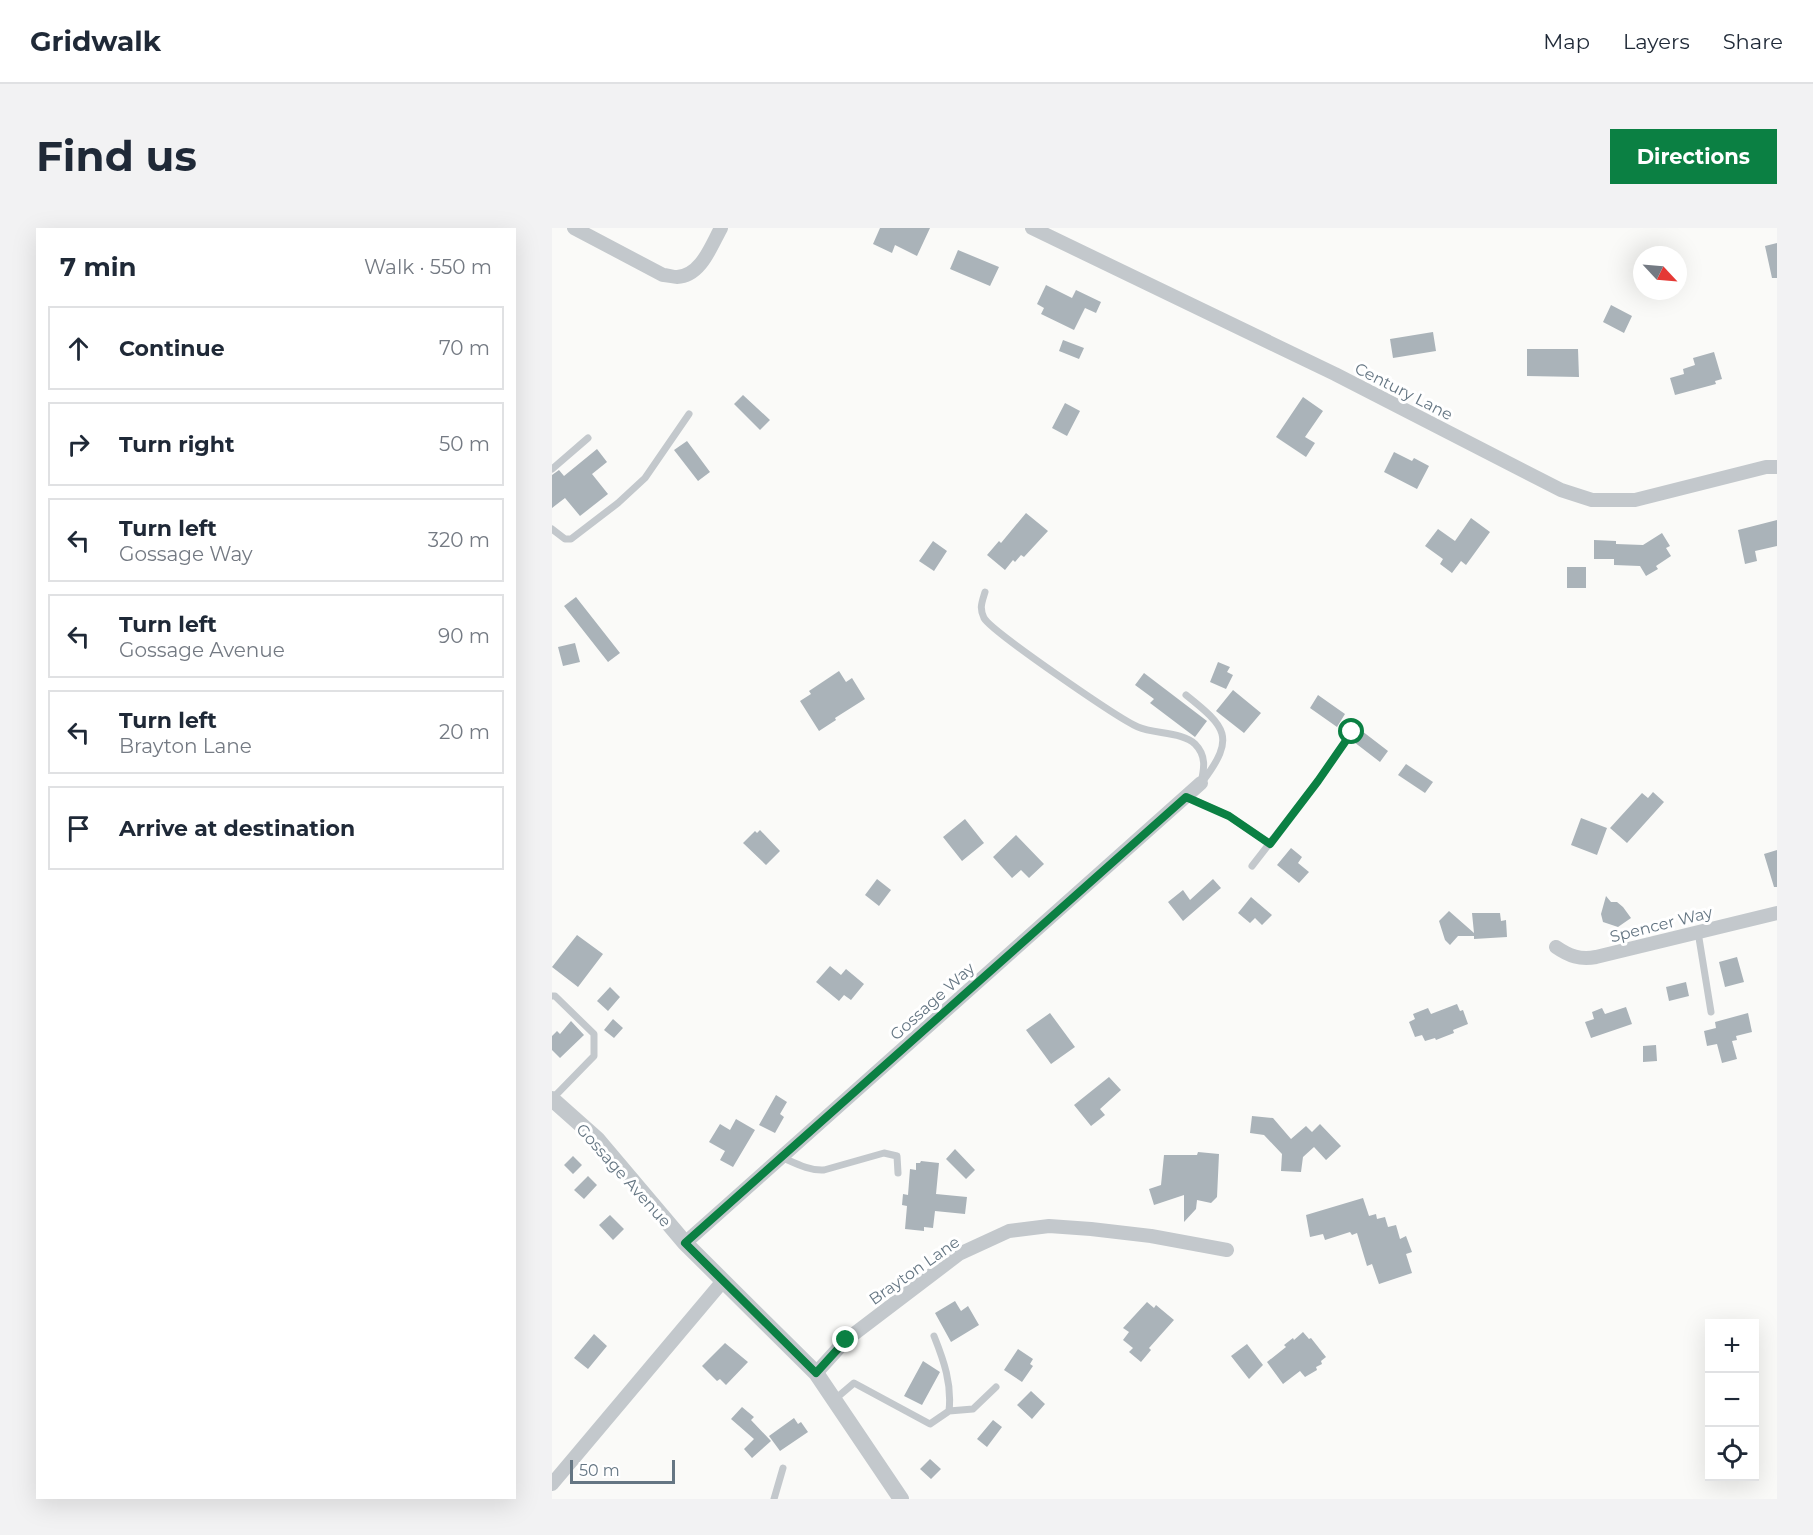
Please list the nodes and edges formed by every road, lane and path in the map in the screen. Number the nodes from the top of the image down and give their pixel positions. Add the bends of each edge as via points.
1 (574, 228) edge
2 (721, 228) edge
3 (1032, 228) edge
4 (689, 414) dead end
5 (588, 438) dead end
6 (1777, 467) edge
7 (552, 469) edge
8 (552, 529) edge
9 (985, 592) dead end
10 (1186, 695) dead end
11 (1352, 732) dead end
12 (1201, 783) junction
13 (1186, 797) junction
14 (1270, 844) junction
15 (1252, 866) dead end
16 (1777, 913) edge
17 (1698, 932) junction
18 (1556, 947) dead end
19 (552, 996) edge
20 (1711, 1012) dead end
21 (552, 1099) edge
22 (781, 1157) junction
23 (898, 1173) dead end
24 (685, 1243) junction
25 (1227, 1250) dead end
26 (723, 1281) junction
27 (934, 1336) dead end
28 (816, 1373) junction
29 (996, 1387) dead end
30 (834, 1400) junction
31 (949, 1411) junction
32 (783, 1468) dead end
33 (552, 1484) edge
34 (774, 1499) edge
35 (902, 1499) edge

1 - 2 street via 663,275 678,277 691,273 704,261
3 - 6 street, Century Lane via 1582,497 1635,500
4 - 8 lane via 645,478 618,503 571,539
5 - 7 lane
9 - 12 lane via 980,606 985,620 1047,667 1126,722 1194,743 1205,765
10 - 12 lane via 1212,716 1221,729 1223,748 1219,760
11 - 14 lane
12 - 13 street, Gossage Way
13 - 14 lane via 1229,816
13 - 22 street, Gossage Way
14 - 15 lane
16 - 17 street, Spencer Way
17 - 18 street, Spencer Way via 1583,959
17 - 20 lane
19 - 21 lane via 594,1034 594,1056
21 - 24 street, Gossage Avenue via 597,1139
22 - 23 lane via 824,1170 884,1152 897,1156
22 - 24 street, Gossage Way
24 - 26 street, Gossage Avenue
25 - 28 street, Brayton Lane via 1091,1229 1049,1226 1009,1232 958,1254 846,1340
26 - 28 street, Gossage Avenue
26 - 33 street
27 - 31 lane via 946,1366 951,1395
28 - 30 street, Gossage Avenue
29 - 31 lane via 973,1409
30 - 31 lane via 854,1383 930,1424
30 - 35 street, Gossage Avenue
32 - 34 lane

